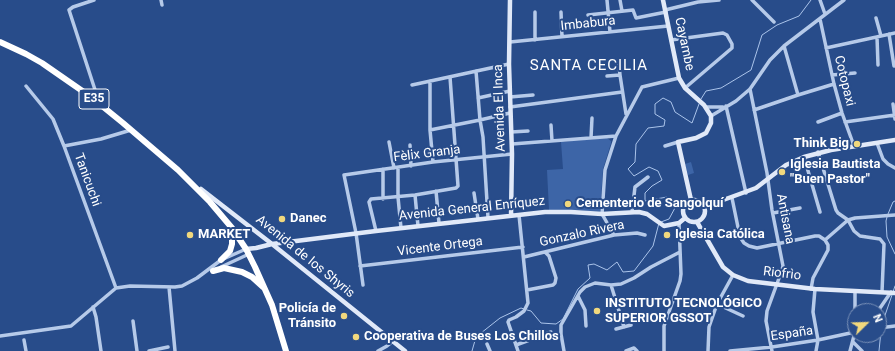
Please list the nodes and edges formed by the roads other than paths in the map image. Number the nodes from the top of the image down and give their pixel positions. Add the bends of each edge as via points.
1 (94, 0) edge
2 (161, 0) edge
3 (510, 0) edge
4 (607, 0) edge
5 (620, 0) edge
6 (663, 0) edge
7 (719, 0) edge
8 (752, 0) edge
9 (844, 0) edge
10 (713, 1) edge
11 (820, 1) edge
12 (162, 5) dead end
13 (622, 11) junction
14 (665, 11) junction
15 (535, 12) dead end
16 (561, 12) dead end
17 (609, 13) junction
18 (825, 14) junction
19 (588, 15) dead end
20 (876, 18) dead end
21 (820, 19) junction
22 (774, 22) dead end
23 (668, 26) junction
24 (610, 32) junction
25 (895, 33) edge
26 (889, 34) junction
27 (879, 36) junction
28 (562, 37) junction
29 (535, 40) junction
30 (671, 40) junction
31 (0, 42) edge
32 (510, 42) junction
33 (784, 46) junction
34 (826, 48) junction
35 (509, 64) junction
36 (619, 65) dead end
37 (878, 65) dead end
38 (894, 66) dead end
39 (476, 71) junction
40 (855, 73) dead end
41 (620, 75) junction
42 (832, 75) junction
43 (607, 76) dead end
44 (450, 77) junction
45 (678, 78) junction
46 (430, 81) junction
47 (834, 84) junction
48 (412, 85) dead end
49 (26, 86) dead end
50 (685, 88) junction
51 (750, 89) junction
52 (510, 91) junction
53 (622, 92) junction
54 (533, 95) dead end
55 (798, 95) junction
56 (510, 97) junction
57 (478, 98) junction
58 (893, 104) dead end
59 (100, 105) junction
60 (705, 106) junction
61 (726, 106) junction
62 (510, 110) junction
63 (754, 110) junction
64 (842, 113) junction
65 (894, 115) edge
66 (626, 116) junction
67 (711, 116) junction
68 (592, 118) dead end
69 (895, 119) edge
70 (480, 120) junction
71 (818, 122) dead end
72 (845, 122) junction
73 (551, 125) dead end
74 (454, 126) junction
75 (131, 130) junction
76 (430, 130) junction
77 (528, 131) dead end
78 (511, 132) junction
79 (616, 136) junction
80 (591, 138) junction
81 (895, 140) edge
82 (552, 141) junction
83 (388, 142) dead end
84 (678, 142) junction
85 (877, 143) junction
86 (512, 144) junction
87 (410, 145) dead end
88 (64, 146) junction
89 (665, 146) dead end
90 (854, 146) junction
91 (818, 152) junction
92 (512, 154) junction
93 (484, 156) junction
94 (804, 157) junction
95 (456, 160) junction
96 (433, 162) junction
97 (411, 166) junction
98 (396, 168) junction
99 (895, 168) edge
100 (383, 169) junction
101 (648, 177) dead end
102 (768, 179) junction
103 (190, 181) junction
104 (436, 191) junction
105 (474, 193) dead end
106 (746, 193) junction
107 (415, 195) junction
108 (398, 197) junction
109 (732, 198) junction
110 (383, 199) junction
111 (691, 200) junction
112 (704, 207) junction
113 (800, 208) dead end
114 (632, 212) junction
115 (820, 212) dead end
116 (773, 213) junction
117 (602, 214) junction
118 (519, 215) junction
119 (894, 215) edge
120 (511, 216) junction
121 (488, 218) junction
122 (685, 218) junction
123 (478, 219) junction
124 (848, 220) junction
125 (697, 222) junction
126 (679, 223) junction
127 (439, 224) junction
128 (418, 226) junction
129 (232, 228) junction
130 (401, 228) junction
131 (376, 231) junction
132 (356, 233) junction
133 (614, 235) junction
134 (645, 235) dead end
135 (825, 240) junction
136 (779, 243) junction
137 (272, 244) junction
138 (523, 248) junction
139 (247, 251) junction
140 (545, 252) junction
141 (680, 252) junction
142 (524, 257) junction
143 (221, 260) junction
144 (360, 266) junction
145 (212, 271) junction
146 (202, 274) junction
147 (732, 275) junction
148 (611, 284) junction
149 (777, 284) junction
150 (363, 285) dead end
151 (169, 287) junction
152 (116, 288) junction
153 (266, 289) junction
154 (813, 289) junction
155 (527, 290) junction
156 (855, 291) junction
157 (882, 292) junction
158 (892, 293) edge
159 (578, 296) junction
160 (854, 303) edge
161 (884, 303) edge
162 (717, 304) junction
163 (93, 307) junction
164 (742, 316) dead end
165 (132, 321) dead end
166 (631, 325) dead end
167 (586, 326) dead end
168 (624, 327) junction
169 (616, 329) dead end
170 (551, 332) dead end
171 (847, 333) edge
172 (0, 336) edge
173 (24, 340) dead end
174 (818, 340) junction
175 (393, 341) junction
176 (854, 343) edge
177 (487, 344) dead end
178 (516, 345) junction
179 (168, 347) dead end
180 (772, 349) edge
181 (26, 351) edge
182 (101, 351) edge
183 (137, 351) edge
184 (150, 351) edge
185 (175, 351) edge
186 (286, 351) edge
187 (378, 351) edge
188 (405, 351) edge
189 (490, 351) edge
190 (518, 351) edge
191 (564, 351) edge
192 (626, 351) edge
193 (636, 351) edge
194 (664, 351) edge
195 (708, 351) edge
196 (730, 351) edge
197 (816, 351) edge
198 (862, 351) edge

1 - 59 street via 69,10
2 - 12 street
3 - 32 street, Avenida El Inca
4 - 17 street
5 - 13 street
6 - 14 street, Cayambe
7 - 10 street
8 - 22 street
9 - 18 street
10 - 14 street via 698,2
11 - 18 street
13 - 14 street via 633,10 636,18
13 - 17 street
14 - 23 street, Cayambe
15 - 29 street
16 - 28 street
17 - 19 street
17 - 24 street
18 - 21 street
20 - 27 street
21 - 33 street
21 - 34 street, Cotopaxi
23 - 24 street, Imbabura
23 - 30 street, Cayambe
24 - 28 street, Imbabura
25 - 26 street
26 - 27 street
26 - 38 street
27 - 34 street
27 - 37 street
28 - 29 street, Imbabura
29 - 32 street, Imbabura
30 - 45 street, Cayambe
30 - 50 street via 723,33 732,44 732,48
31 - 59 highway, E35 via 48,66
32 - 35 street, Avenida El Inca
33 - 51 street via 770,60
33 - 55 street
34 - 42 street, Cotopaxi
35 - 39 street
35 - 52 street, Avenida El Inca
36 - 41 street
39 - 44 street
39 - 57 street
40 - 42 street
41 - 43 street
41 - 53 street
42 - 47 street, Cotopaxi
44 - 46 street
44 - 74 street
45 - 50 street, Cayambe
45 - 66 street via 642,87
46 - 48 street
46 - 76 street
47 - 55 street
47 - 64 street, Cotopaxi
49 - 88 street, Tanicuchi via 53,120
50 - 60 street, Cayambe
51 - 61 street
51 - 63 street, Antisana
52 - 56 street, Avenida El Inca
52 - 57 street
53 - 62 street
53 - 66 street
54 - 56 street
55 - 63 street
56 - 62 street, Avenida El Inca
57 - 70 street
58 - 65 street
59 - 75 highway, E35
60 - 61 street
60 - 67 street, Cayambe
61 - 67 street
61 - 106 street
62 - 70 street
62 - 78 street, Avenida El Inca
63 - 102 street, Antisana
64 - 71 street
64 - 72 street, Cotopaxi
65 - 69 street
65 - 72 street
66 - 79 street
67 - 84 street via 706,133
68 - 80 street
70 - 74 street
70 - 93 street
72 - 90 street, Cotopaxi
73 - 82 street
74 - 76 street
74 - 95 street
75 - 88 street
75 - 103 highway, E35
76 - 96 street
77 - 78 street
78 - 86 street, Avenida El Inca
79 - 80 street
79 - 117 street via 605,170
80 - 82 street
81 - 85 street
82 - 86 street
83 - 98 street
84 - 89 street
84 - 111 street
85 - 90 street
85 - 99 street via 883,159
86 - 92 street, Avenida El Inca
87 - 97 street
88 - 152 street, Tanicuchi
90 - 91 street
91 - 94 street
91 - 124 street via 836,210
92 - 93 street, Fèlix Granja
92 - 120 street, Avenida El Inca
93 - 95 street, Fèlix Granja
93 - 121 street
94 - 102 street via 786,165
94 - 115 street
95 - 96 street, Fèlix Granja
95 - 104 street via 458,186
96 - 97 street, Fèlix Granja
97 - 98 street, Fèlix Granja
98 - 100 street, Fèlix Granja
98 - 108 street
100 - 110 street
100 - 132 street, Fèlix Granja via 344,175
101 - 114 street via 635,187
102 - 106 street
102 - 116 street, Antisana
103 - 129 highway, E35
103 - 137 street, Avenida de los Shyris
104 - 107 street
104 - 127 street
105 - 123 street
106 - 109 street
107 - 108 street
107 - 128 street
108 - 110 street
108 - 130 street
109 - 112 street
109 - 136 street via 740,237 744,243 753,248
110 - 131 street via 371,199 369,202
111 - 112 street via 698,200
111 - 122 street via 684,206 682,212
112 - 125 street via 705,214
113 - 116 street
114 - 117 street, Avenida General Enríquez
114 - 126 street, Avenida General Enríquez via 644,213 661,226
116 - 136 street, Antisana
117 - 118 street, Avenida General Enríquez via 545,212
117 - 133 street
118 - 120 street, Avenida General Enríquez
118 - 138 street
119 - 124 street
120 - 121 street, Avenida General Enríquez
121 - 123 street, Avenida General Enríquez
122 - 125 street via 690,222
122 - 126 street
123 - 127 street, Avenida General Enríquez
124 - 135 street
124 - 157 street via 860,236 880,239 884,244
125 - 147 street via 723,267
126 - 141 street
127 - 128 street, Avenida General Enríquez
128 - 130 street, Avenida General Enríquez
129 - 139 highway, E35
129 - 143 highway via 230,251
130 - 131 street, Avenida General Enríquez
131 - 132 street, Avenida General Enríquez
132 - 137 street, Avenida General Enríquez
132 - 144 street
133 - 134 street, Gonzalo Rivera
133 - 140 street, Gonzalo Rivera
135 - 136 street via 815,236
135 - 154 street via 828,250 813,278
136 - 149 street, Antisana via 782,270
137 - 139 street, Avenida General Enríquez
137 - 175 street, Avenida de los Shyris
138 - 142 street
138 - 144 street, Vicente Ortega
139 - 143 street, Avenida General Enríquez
139 - 145 street, Avenida General Enríquez
139 - 153 highway, E35
140 - 142 street, Gonzalo Rivera
140 - 155 street via 549,256 556,278 555,283
141 - 148 street via 622,284
141 - 194 street via 680,281 664,326
142 - 155 street
143 - 146 street, Avenida General Enríquez
144 - 150 street
145 - 146 street, Avenida General Enríquez
145 - 153 highway via 224,268 242,272
146 - 151 street, Avenida General Enríquez via 182,286
147 - 149 street, Riofrìo via 748,281
147 - 162 street
148 - 159 street via 591,284
148 - 168 street
149 - 154 street, Riofrìo
149 - 180 street, Antisana via 766,321
151 - 152 street, Avenida General Enríquez
151 - 185 street
152 - 163 street
153 - 186 highway, E35
154 - 156 street, Riofrìo
154 - 174 street via 813,315
155 - 178 street via 527,308 519,316 508,320
156 - 157 street, Riofrìo
156 - 160 street
157 - 158 street, Riofrìo
158 - 161 street
159 - 167 street via 585,310
159 - 191 street via 562,325
162 - 164 street
162 - 195 street via 708,331
163 - 172 street via 71,326
163 - 182 street
165 - 183 street
166 - 168 street
168 - 169 street
170 - 178 street
171 - 174 street, España
173 - 181 street
174 - 180 street, España
174 - 197 street
175 - 187 street
175 - 188 street, Avenida de los Shyris
176 - 198 street
177 - 189 street
178 - 190 street
179 - 184 street
180 - 196 street, España
192 - 193 street via 634,348

